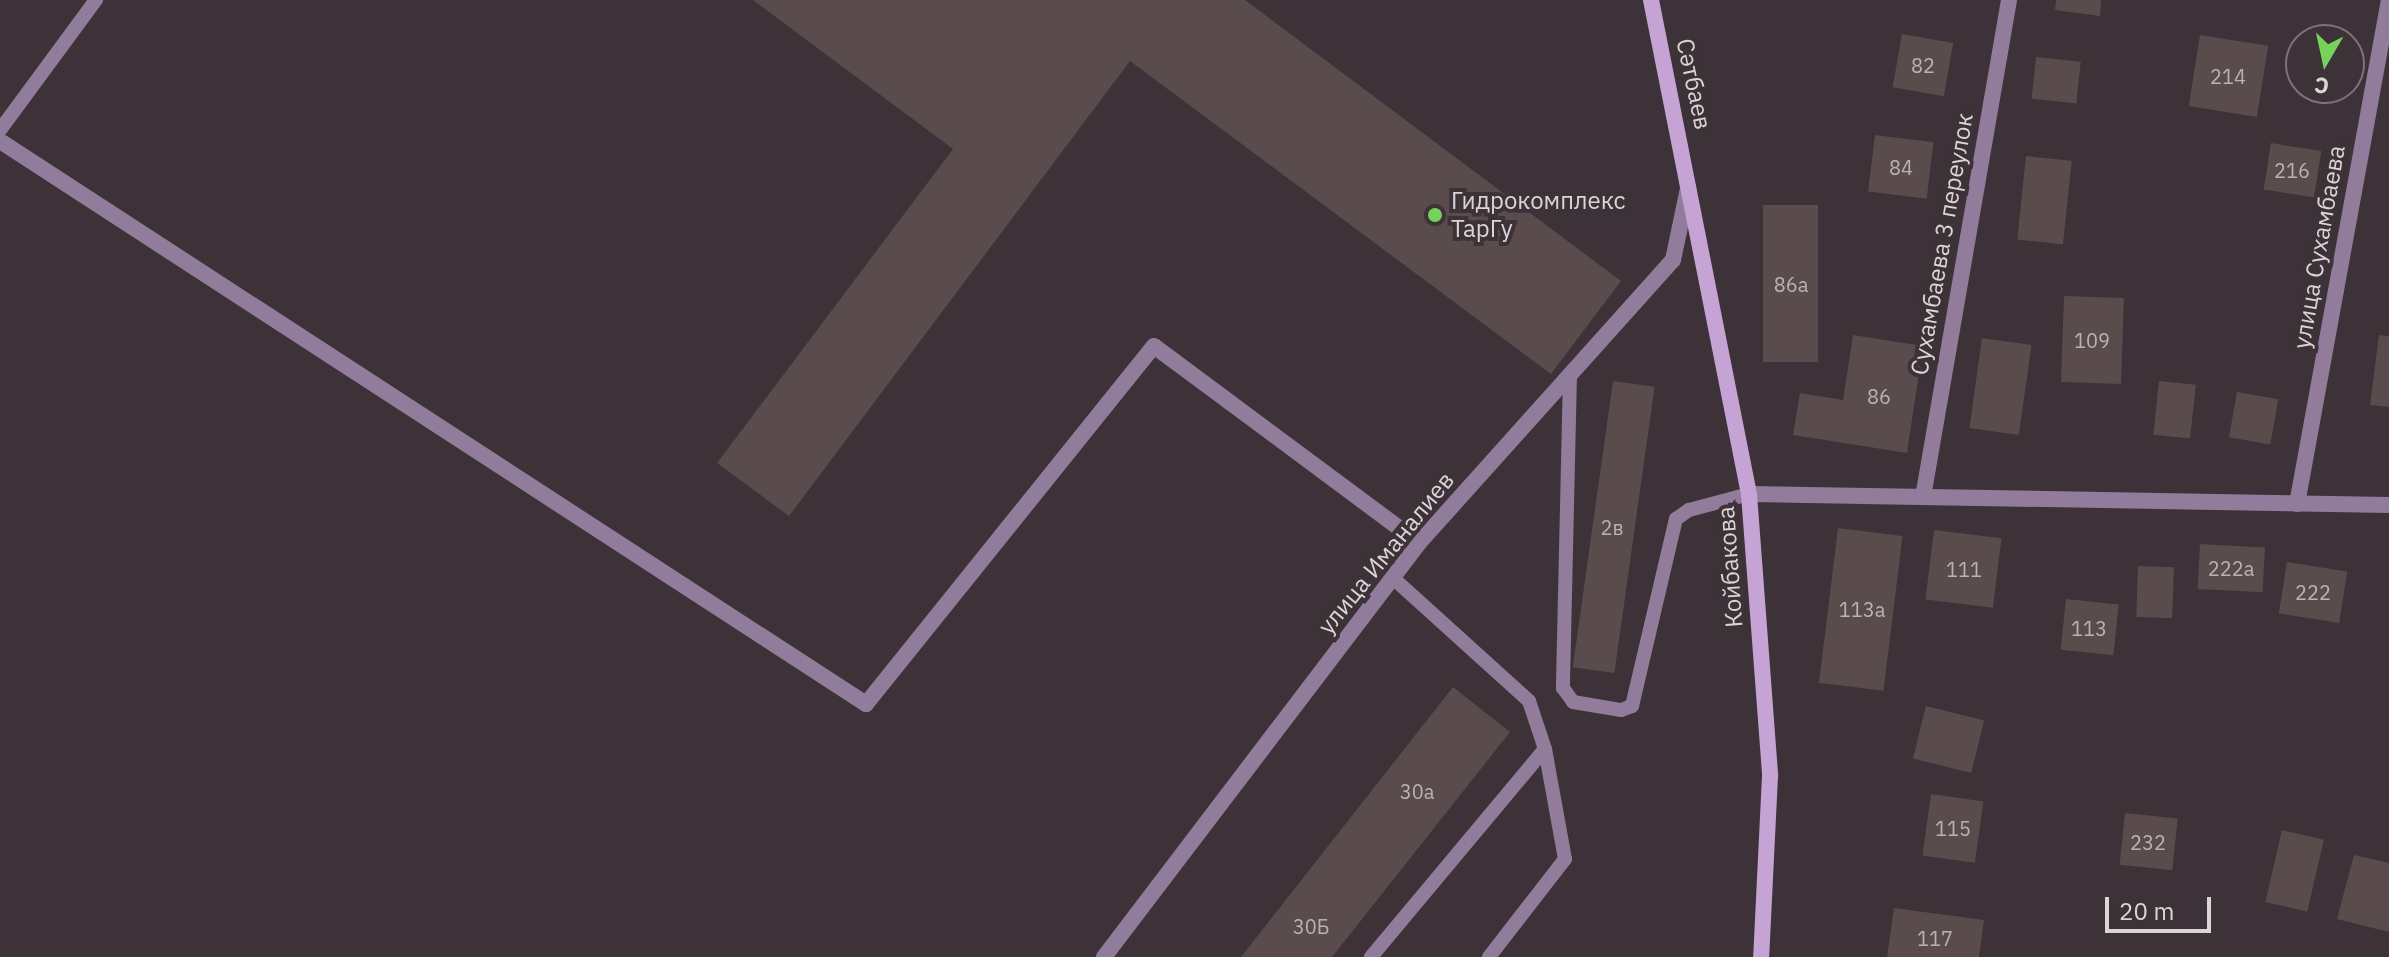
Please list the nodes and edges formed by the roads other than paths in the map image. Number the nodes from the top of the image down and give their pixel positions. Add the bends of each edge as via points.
1 (96, 0) edge
2 (1651, 0) edge
3 (2009, 0) edge
4 (2389, 0) edge
5 (0, 130) edge
6 (0, 141) edge
7 (1690, 178) junction
8 (1570, 374) junction
9 (1749, 494) junction
10 (1923, 497) junction
11 (2297, 504) junction
12 (2389, 505) edge
13 (1419, 543) junction
14 (1393, 578) junction
15 (1545, 749) junction
16 (1104, 957) edge
17 (1371, 957) edge
18 (1489, 957) edge
19 (1761, 957) edge

1 - 5 lane
2 - 7 street, Сәтбаев
3 - 10 street, Сухамбаева 3 переулок
4 - 11 street, улица Сухамбаева
6 - 13 street via 866,704 1154,346
7 - 8 street, улица Иманалиев via 1673,260
7 - 9 street, Койбакова
8 - 9 lane via 1563,688 1573,702 1621,710 1632,706 1676,519 1689,510
8 - 13 street, улица Иманалиев
9 - 10 street
9 - 19 street, Койбакова via 1770,776
10 - 11 street
11 - 12 street
13 - 14 street, улица Иманалиев
14 - 15 lane via 1529,701
14 - 16 street, улица Иманалиев
15 - 17 lane
15 - 18 lane via 1565,859

